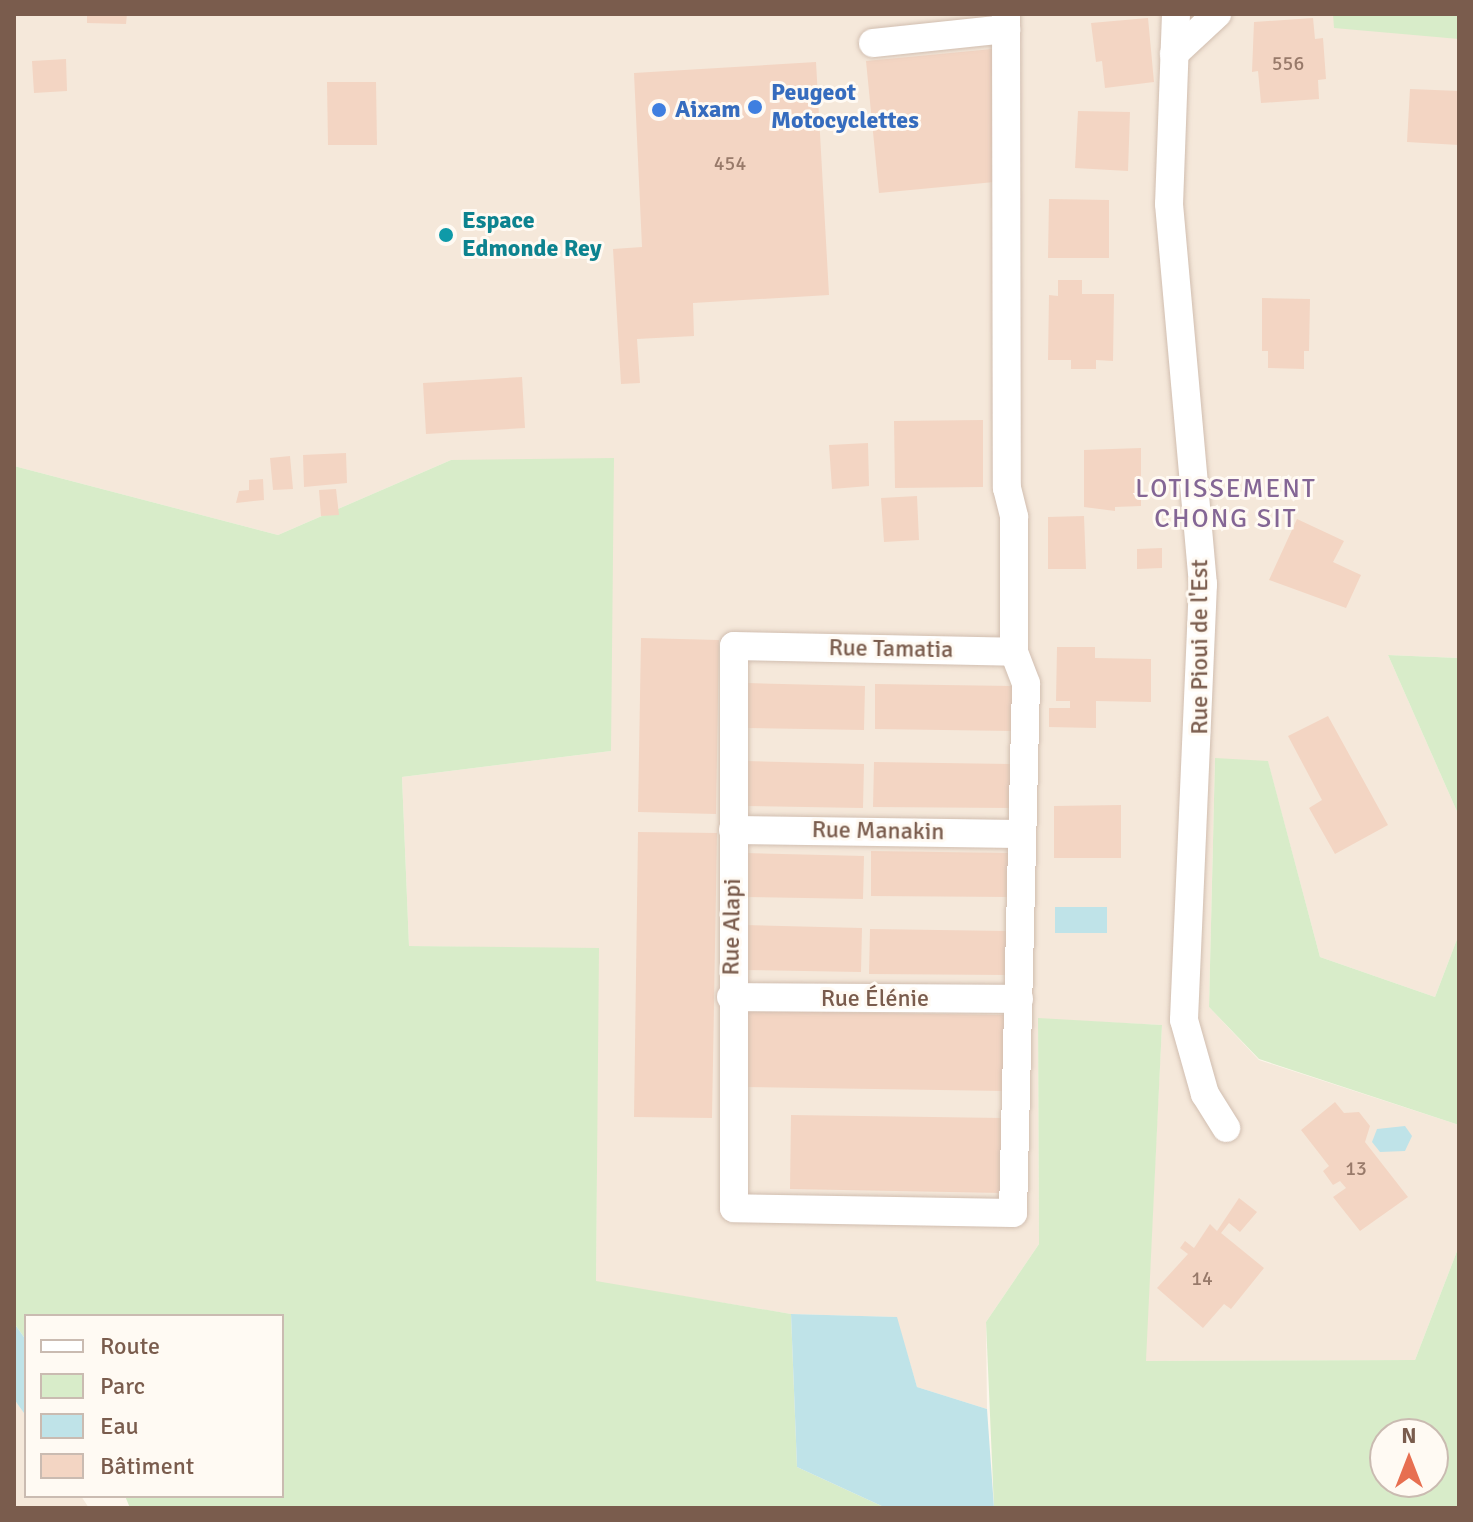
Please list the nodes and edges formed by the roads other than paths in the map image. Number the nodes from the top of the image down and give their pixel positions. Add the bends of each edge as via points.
1 (1176, 14) edge
2 (1217, 14) edge
3 (1006, 22) edge
4 (873, 43) dead end
5 (1174, 54) junction
6 (734, 646) joint
7 (1014, 652) junction
8 (733, 830) junction
9 (1022, 834) junction
10 (731, 997) junction
11 (1019, 999) junction
12 (1226, 1128) dead end

1 - 5 street, Rue Pioui de l'Est
2 - 5 street
3 - 4 street
3 - 7 street via 1007,488 1014,517
5 - 12 street, Rue Pioui de l'Est via 1169,204 1203,584 1184,1020 1205,1094
6 - 7 street, Rue Tamatia
6 - 8 street, Rue Alapi
7 - 9 street via 1026,684
8 - 9 street, Rue Manakin
8 - 10 street, Rue Alapi
9 - 11 street
10 - 11 street, Rue Élénie
10 - 11 street, Rue Alapi via 734,1208 1013,1213

